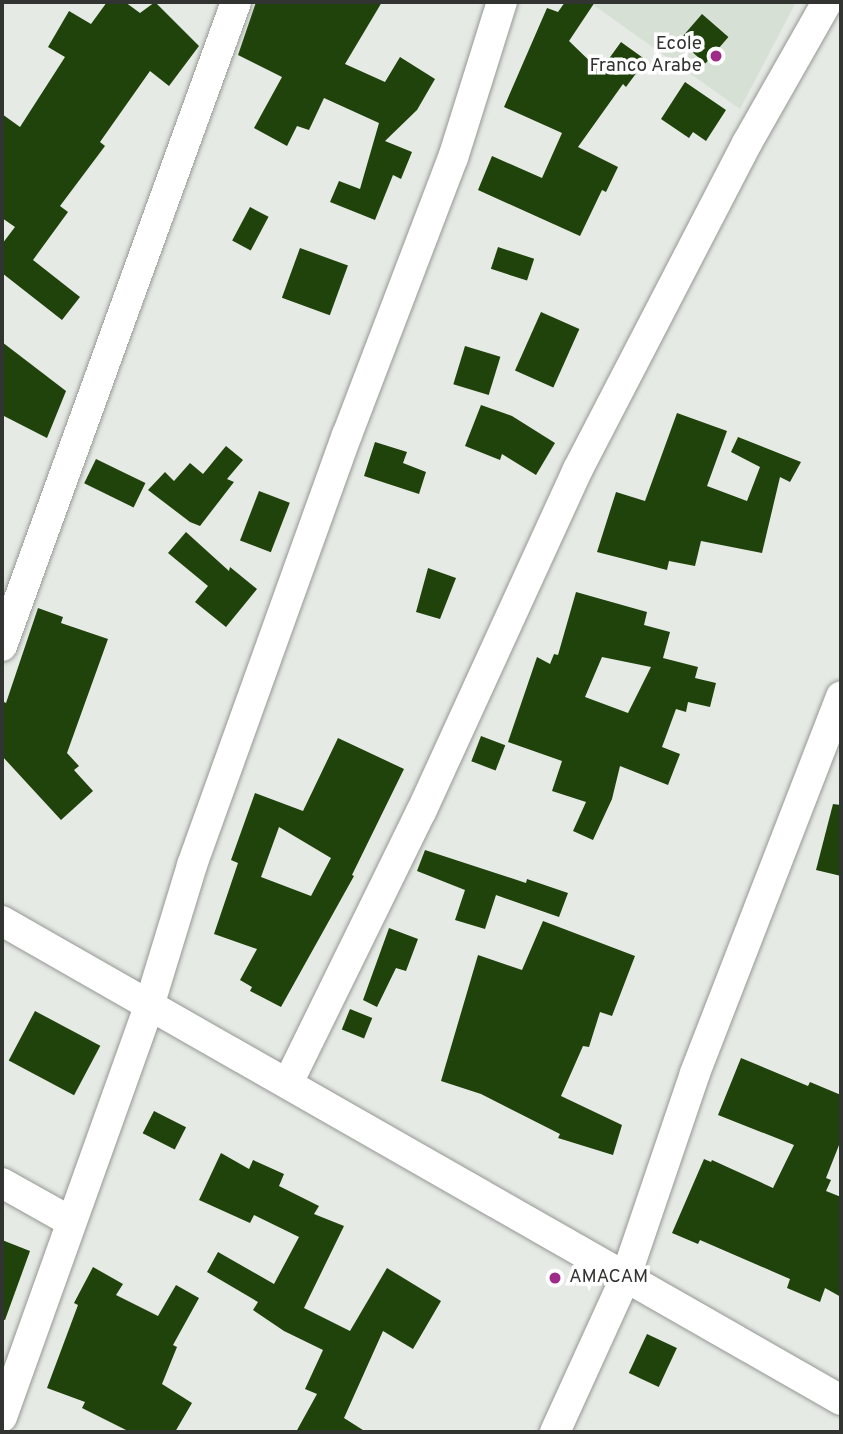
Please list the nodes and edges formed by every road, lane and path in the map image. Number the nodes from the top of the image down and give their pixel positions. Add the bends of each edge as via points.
1 (236, 2) edge
2 (502, 2) edge
3 (827, 2) edge
4 (2, 646) edge
5 (841, 696) edge
6 (2, 921) edge
7 (149, 1006) junction
8 (288, 1083) junction
9 (2, 1183) edge
10 (70, 1221) junction
11 (626, 1276) junction
12 (841, 1399) edge
13 (2, 1417) edge
14 (555, 1432) edge

1 - 4 street
2 - 7 street via 453,158 347,435 192,865
3 - 8 street via 747,142 578,470 421,812
5 - 11 street via 695,1073
6 - 7 street
7 - 8 street
7 - 10 street
8 - 11 street
9 - 10 street
10 - 13 street
11 - 12 street
11 - 14 street

